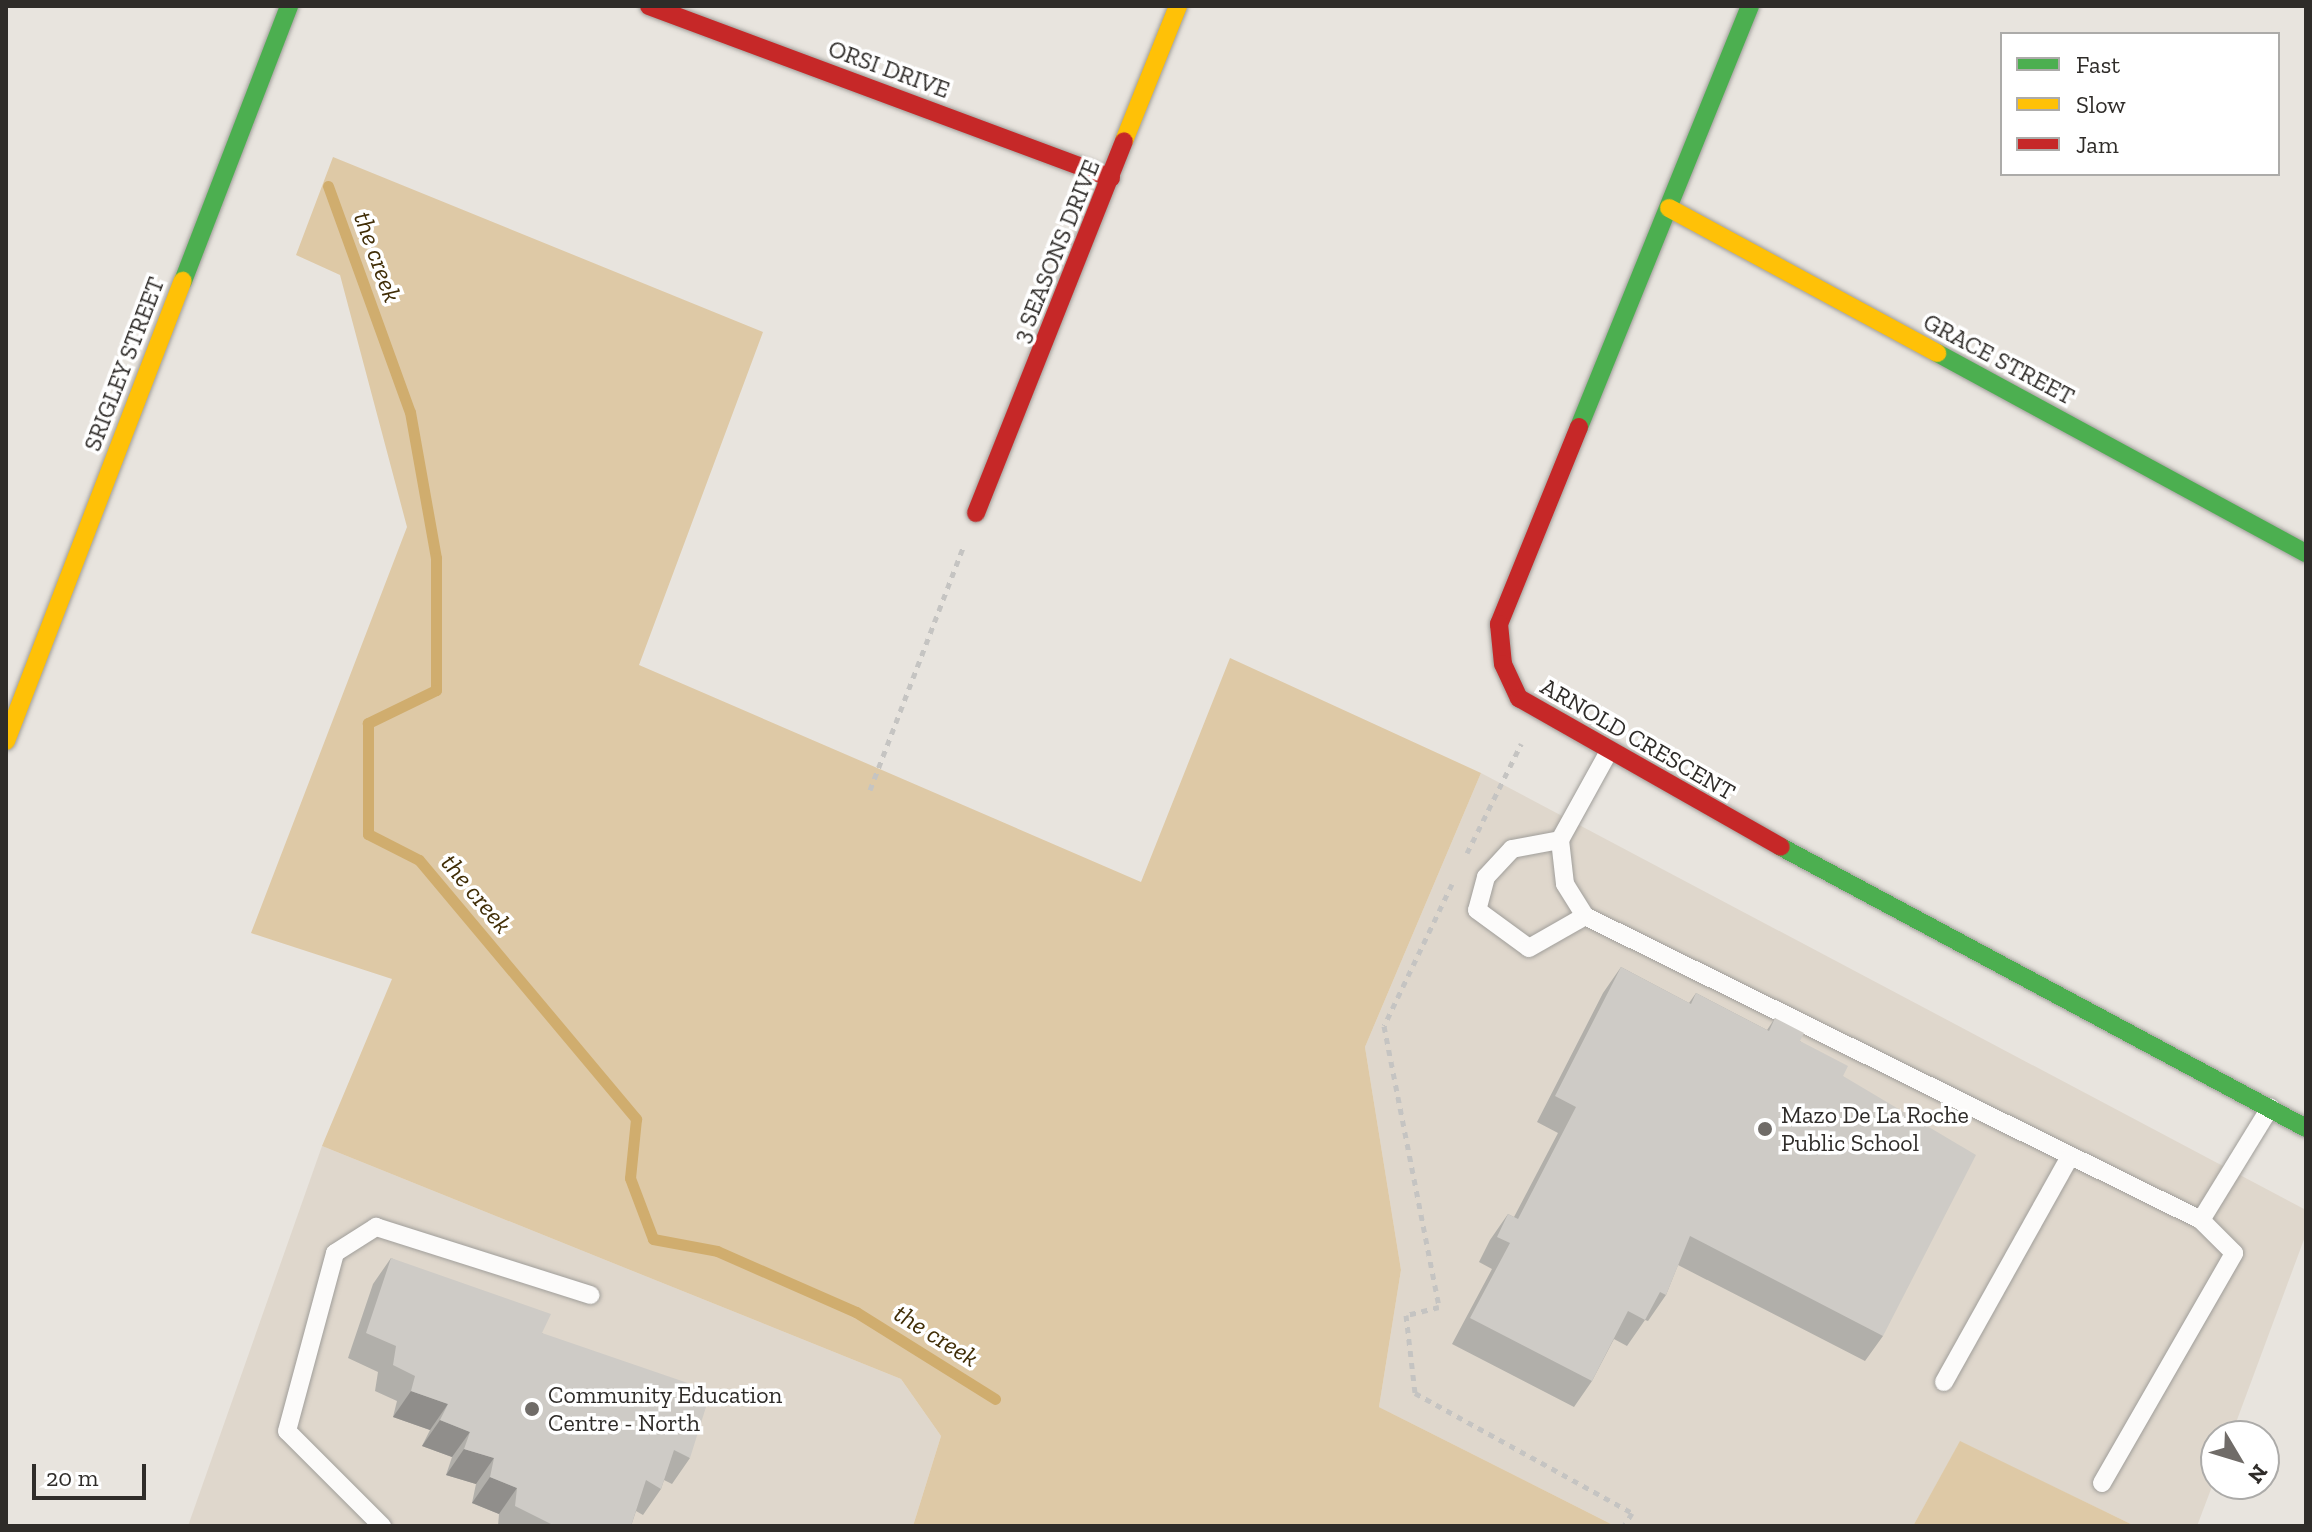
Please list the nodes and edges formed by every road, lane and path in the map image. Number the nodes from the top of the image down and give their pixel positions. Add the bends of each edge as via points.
1 (289, 6) edge
2 (649, 6) edge
3 (1178, 6) edge
4 (1750, 6) edge
5 (1111, 178) junction
6 (1669, 208) junction
7 (976, 513) joint
8 (2306, 553) edge
9 (1541, 717) junction
10 (6, 741) edge
11 (1608, 753) junction
12 (870, 790) dead end
13 (1560, 840) junction
14 (1464, 860) dead end
15 (1457, 874) dead end
16 (1585, 916) junction
17 (2270, 1108) junction
18 (2306, 1128) edge
19 (2070, 1157) junction
20 (2201, 1220) junction
21 (590, 1295) dead end
22 (1944, 1382) dead end
23 (2102, 1483) dead end
24 (382, 1526) edge
25 (1624, 1526) edge

1 - 10 street, SRIGLEY STREET
2 - 5 street, ORSI DRIVE
3 - 5 street, 3 SEASONS DRIVE
4 - 6 street, ARNOLD CRESCENT
5 - 7 street, 3 SEASONS DRIVE
6 - 8 street, GRACE STREET
6 - 9 street, ARNOLD CRESCENT via 1499,624 1503,664 1519,698
7 - 12 path
9 - 11 street, ARNOLD CRESCENT
9 - 14 path via 1517,750
11 - 13 lane
11 - 17 street, ARNOLD CRESCENT
13 - 16 lane via 1565,884
13 - 16 lane via 1512,849 1486,877 1477,910 1529,948
15 - 25 path via 1384,1026 1439,1307 1406,1315 1415,1393 1632,1513
16 - 19 lane
17 - 18 street, ARNOLD CRESCENT
17 - 20 lane
19 - 20 lane
19 - 22 lane
20 - 23 lane via 2234,1253
21 - 24 lane via 376,1227 335,1253 287,1431

